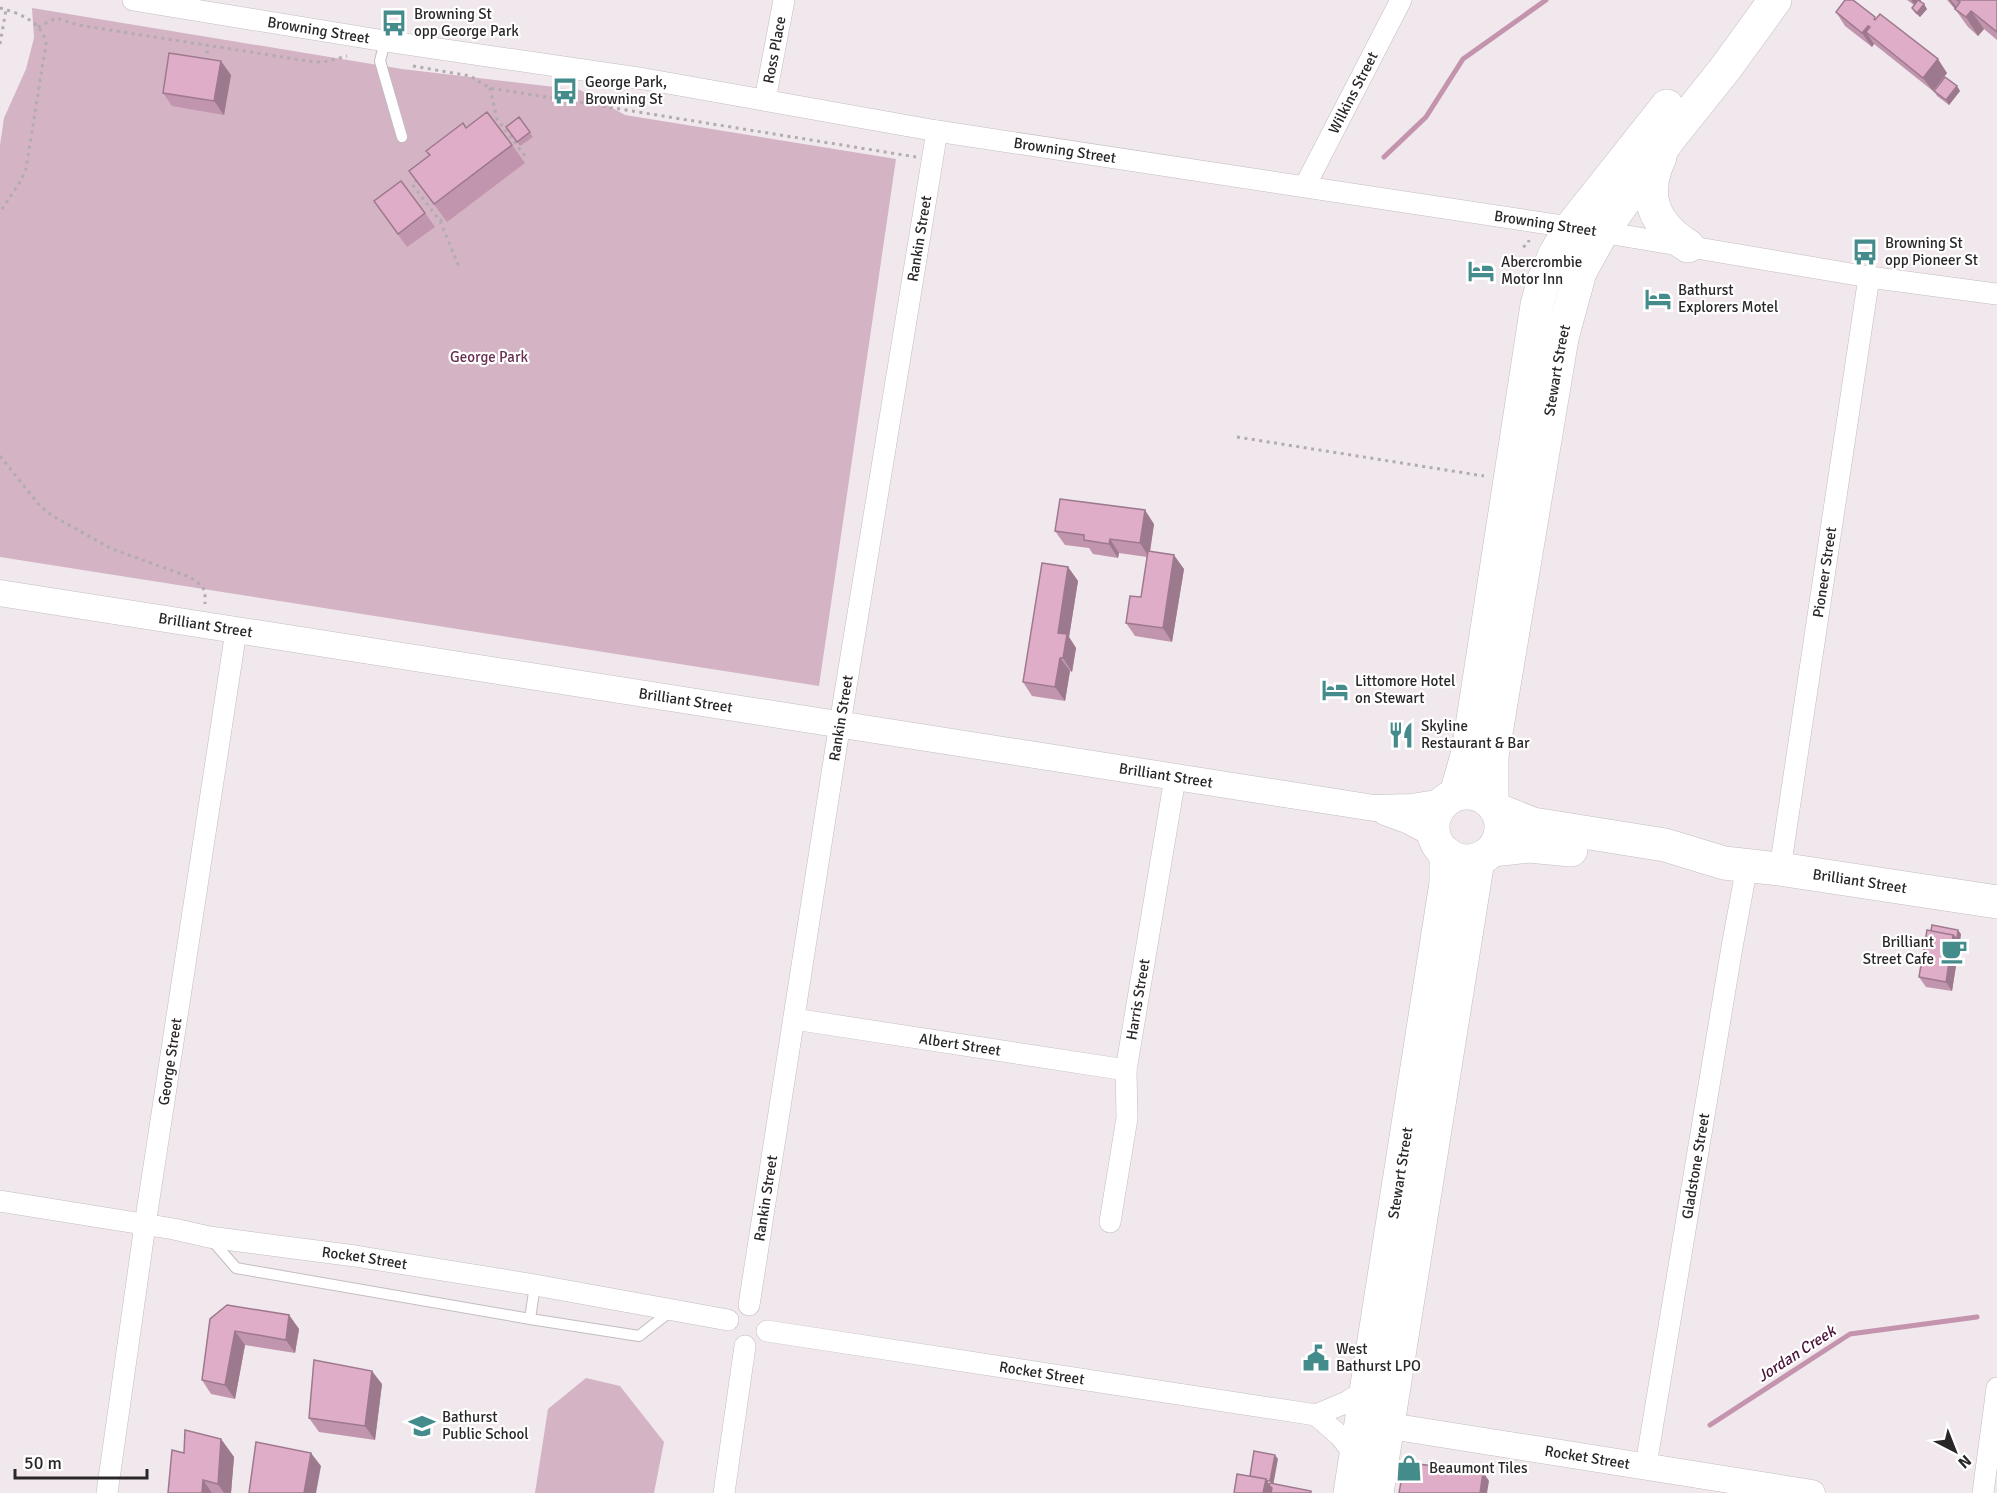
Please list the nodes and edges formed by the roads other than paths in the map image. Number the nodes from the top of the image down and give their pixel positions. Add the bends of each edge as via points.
1 (133, 0) edge
2 (784, 0) edge
3 (1401, 0) edge
4 (1755, 0) edge
5 (1775, 0) edge
6 (383, 51) junction
7 (765, 100) junction
8 (937, 131) junction
9 (402, 136) dead end
10 (1669, 139) junction
11 (1305, 186) junction
12 (1587, 229) junction
13 (1688, 246) junction
14 (1869, 277) junction
15 (1997, 294) edge
16 (0, 593) edge
17 (236, 631) junction
18 (840, 725) junction
19 (1175, 778) junction
20 (1449, 798) junction
21 (1495, 806) junction
22 (1374, 808) junction
23 (1440, 844) junction
24 (1485, 855) junction
25 (1736, 864) junction
26 (1780, 869) junction
27 (1997, 902) edge
28 (794, 1019) junction
29 (1126, 1070) junction
30 (0, 1201) edge
31 (1110, 1222) dead end
32 (145, 1225) junction
33 (209, 1237) junction
34 (535, 1285) junction
35 (749, 1305) junction
36 (672, 1310) junction
37 (530, 1319) junction
38 (728, 1320) junction
39 (767, 1330) junction
40 (745, 1346) junction
41 (1997, 1388) edge
42 (1366, 1390) junction
43 (1316, 1415) junction
44 (1374, 1424) junction
45 (1356, 1456) junction
46 (1646, 1465) junction
47 (1703, 1485) edge
48 (107, 1493) edge
49 (724, 1493) edge
50 (1350, 1493) edge
51 (1377, 1493) edge
52 (1812, 1493) edge
53 (1983, 1493) edge

1 - 6 street, Browning Street
2 - 7 street, Ross Place
3 - 11 street, Wilkins Street
4 - 12 highway, Stewart Street via 1706,55
5 - 10 highway, Stewart Street
6 - 7 street, Browning Street via 580,69
6 - 9 lane
7 - 8 street, Browning Street
8 - 11 street, Browning Street
8 - 18 street, Rankin Street
10 - 12 highway, Stewart Street
10 - 13 highway via 1654,173 1652,199 1664,228
11 - 12 street, Browning Street
12 - 13 street, Browning Street
12 - 20 highway, Stewart Street via 1555,254 1537,305 1468,752
12 - 21 highway, Stewart Street via 1562,338 1492,757
13 - 14 street, Browning Street
14 - 15 street, Browning Street
14 - 26 street, Pioneer Street
16 - 17 street, Brilliant Street
17 - 18 street, Brilliant Street
17 - 32 street, George Street
18 - 19 street, Brilliant Street
18 - 28 street, Rankin Street
19 - 22 street, Brilliant Street
19 - 29 street, Harris Street
20 - 21 highway via 1474,792
20 - 22 street, Brilliant Street via 1411,807
20 - 23 highway via 1436,814
21 - 24 highway via 1502,830 1499,840
21 - 25 highway, Brilliant Street via 1533,824 1665,845
22 - 23 street, Brilliant Street via 1407,820
23 - 24 highway via 1462,861
23 - 42 highway, Stewart Street via 1446,883
24 - 25 highway, Brilliant Street via 1529,846 1662,865
24 - 44 highway, Stewart Street
25 - 26 highway, Brilliant Street
25 - 46 street, Gladstone Street via 1732,947
26 - 27 highway, Brilliant Street
28 - 29 street, Albert Street
28 - 35 street, Rankin Street
29 - 31 street, Harris Street via 1127,1118
30 - 32 street, Rocket Street
32 - 33 street, Rocket Street
32 - 48 street, George Street
33 - 34 street, Rocket Street
33 - 37 lane via 236,1268
34 - 36 street, Rocket Street
34 - 37 lane
35 - 38 street via 736,1309
35 - 39 street via 761,1311
36 - 37 lane via 639,1336
36 - 38 street, Rocket Street
38 - 40 street via 730,1337
39 - 40 street via 761,1341
39 - 43 street, Rocket Street
40 - 49 street
41 - 53 street
42 - 43 street
42 - 44 highway, Stewart Street
43 - 45 street
44 - 45 highway, Stewart Street
44 - 46 street, Rocket Street
44 - 51 highway, Stewart Street
45 - 50 highway, Stewart Street
46 - 47 street, Rocket Street
47 - 52 street, Rocket Street

